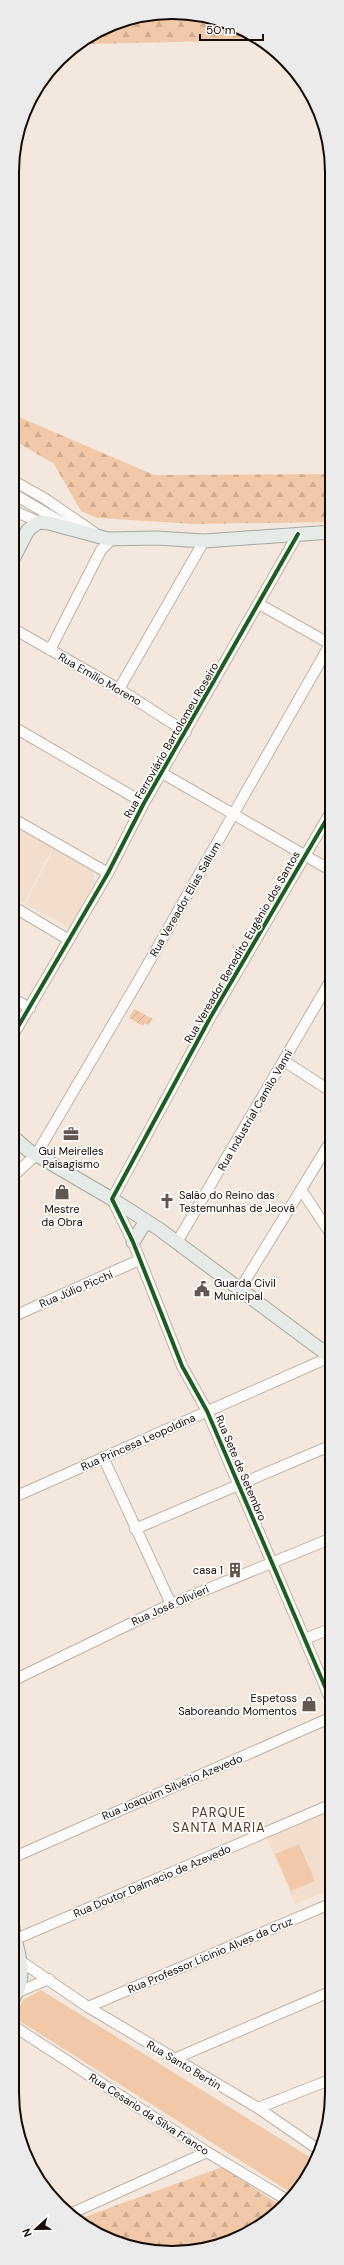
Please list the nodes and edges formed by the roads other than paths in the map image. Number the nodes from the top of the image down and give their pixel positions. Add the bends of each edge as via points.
1 (19, 484) edge
2 (19, 497) edge
3 (19, 513) edge
4 (44, 523) junction
5 (74, 530) junction
6 (325, 532) edge
7 (298, 534) junction
8 (106, 538) junction
9 (204, 541) junction
10 (19, 547) edge
11 (259, 604) junction
12 (19, 632) edge
13 (325, 640) edge
14 (50, 650) junction
15 (325, 653) edge
16 (119, 689) junction
17 (19, 730) edge
18 (186, 732) junction
19 (162, 773) junction
20 (144, 803) junction
21 (233, 814) junction
22 (19, 822) edge
23 (325, 822) edge
24 (305, 856) junction
25 (325, 867) edge
26 (108, 873) junction
27 (19, 910) edge
28 (69, 940) junction
29 (325, 990) edge
30 (19, 1002) edge
31 (30, 1008) junction
32 (19, 1026) edge
33 (284, 1062) junction
34 (325, 1088) edge
35 (19, 1142) edge
36 (325, 1151) edge
37 (36, 1155) junction
38 (19, 1171) edge
39 (302, 1190) junction
40 (112, 1199) junction
41 (146, 1221) junction
42 (325, 1225) edge
43 (133, 1242) junction
44 (178, 1242) junction
45 (139, 1260) junction
46 (240, 1288) junction
47 (19, 1314) edge
48 (325, 1352) edge
49 (325, 1360) edge
50 (207, 1412) junction
51 (325, 1448) edge
52 (103, 1457) junction
53 (238, 1485) junction
54 (19, 1495) edge
55 (135, 1530) junction
56 (325, 1541) edge
57 (272, 1561) junction
58 (171, 1604) junction
59 (325, 1631) edge
60 (305, 1639) junction
61 (19, 1678) edge
62 (325, 1686) edge
63 (325, 1720) edge
64 (325, 1807) edge
65 (19, 1855) edge
66 (325, 1905) edge
67 (19, 1938) edge
68 (19, 1950) edge
69 (22, 1962) junction
70 (19, 1975) edge
71 (49, 1979) junction
72 (19, 1994) edge
73 (325, 1994) edge
74 (88, 2007) junction
75 (19, 2029) edge
76 (174, 2059) junction
77 (325, 2083) edge
78 (258, 2108) junction
79 (315, 2147) edge
80 (207, 2152) junction
81 (283, 2198) edge
82 (76, 2211) edge

1 - 8 street
2 - 5 street
3 - 4 street
4 - 5 main road
4 - 10 main road via 28,530
5 - 8 main road
6 - 7 main road
7 - 9 main road
7 - 11 street, Rua Ferroviário Bartolomeu Roseiro
8 - 9 main road
8 - 14 street
9 - 16 street
11 - 13 street
11 - 18 street, Rua Ferroviário Bartolomeu Roseiro
12 - 14 street, Rua Emilio Moreno
14 - 16 street, Rua Emilio Moreno
15 - 21 street, Rua Vereador Elias Sallum
16 - 18 street, Rua Emilio Moreno
17 - 20 street
18 - 19 street, Rua Ferroviário Bartolomeu Roseiro
19 - 20 street, Rua Ferroviário Bartolomeu Roseiro
19 - 21 street
20 - 26 street, Rua Ferroviário Bartolomeu Roseiro
21 - 24 street
21 - 37 street, Rua Vereador Elias Sallum
22 - 26 street
23 - 24 street, Rua Vereador Benedito Eugênio dos Santos
24 - 25 street
24 - 40 street, Rua Vereador Benedito Eugênio dos Santos via 210,1018
26 - 28 street, Rua Ferroviário Bartolomeu Roseiro
27 - 28 street
28 - 31 street, Rua Ferroviário Bartolomeu Roseiro
29 - 33 street, Rua Industrial Camilo Vanni
30 - 31 street
31 - 32 street, Rua Ferroviário Bartolomeu Roseiro
33 - 34 street
33 - 44 street, Rua Industrial Camilo Vanni
35 - 37 main road
36 - 39 street
37 - 38 street, Rua Vereador Elias Sallum
37 - 40 main road
39 - 42 street
39 - 46 street
40 - 41 main road
40 - 43 street, Rua Sete de Setembro
41 - 43 main road
41 - 44 main road
43 - 45 street, Rua Sete de Setembro
44 - 46 main road
45 - 47 street, Rua Júlio Picchi
45 - 50 street, Rua Sete de Setembro via 182,1366
46 - 48 main road
49 - 50 street, Rua Princesa Leopoldina
50 - 52 street, Rua Princesa Leopoldina
50 - 53 street, Rua Sete de Setembro
51 - 53 street
52 - 54 street, Rua Princesa Leopoldina
52 - 55 street
53 - 55 street
53 - 57 street, Rua Sete de Setembro
55 - 58 street
56 - 57 street, Rua José Olivieri
57 - 58 street, Rua José Olivieri
57 - 60 street, Rua Sete de Setembro
58 - 61 street, Rua José Olivieri
59 - 60 street
60 - 62 street, Rua Sete de Setembro
63 - 65 street, Rua Joaquim Silvério Azevedo
64 - 67 street, Rua Doutor Dalmacio de Azevedo
66 - 74 street, Rua Professor Licinio Alves da Cruz
68 - 69 main road
69 - 70 main road
69 - 71 street, Rua Santo Bertin
71 - 72 street
71 - 74 street, Rua Santo Bertin
73 - 76 street
74 - 76 street, Rua Santo Bertin
75 - 80 street, Rua Cesario da Silva Franco
76 - 78 street, Rua Santo Bertin
77 - 78 street
78 - 79 street, Rua Santo Bertin
80 - 81 street, Rua Cesario da Silva Franco
80 - 82 street

